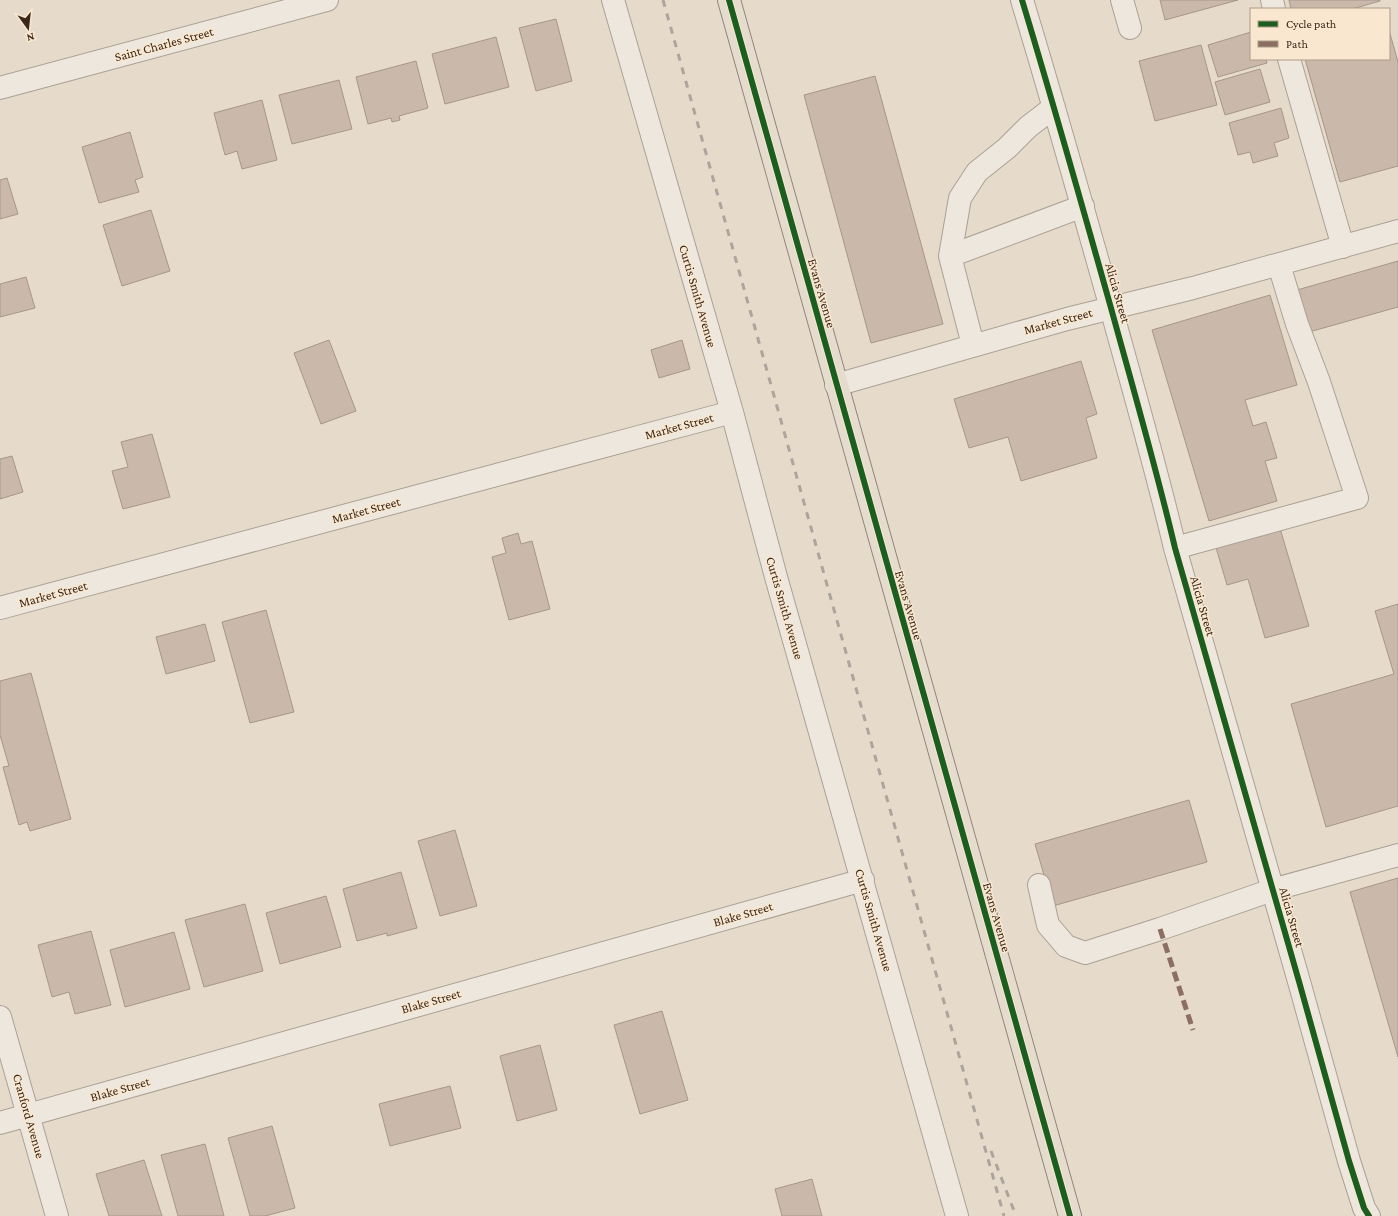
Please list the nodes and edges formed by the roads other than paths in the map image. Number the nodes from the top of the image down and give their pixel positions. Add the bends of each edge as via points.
1 (327, 0) edge
2 (613, 0) edge
3 (729, 0) edge
4 (1022, 0) edge
5 (1122, 0) edge
6 (1130, 28) dead end
7 (1289, 60) edge
8 (0, 88) edge
9 (1054, 107) junction
10 (1083, 206) junction
11 (1398, 232) edge
12 (1343, 246) junction
13 (950, 256) junction
14 (1279, 265) junction
15 (1111, 307) junction
16 (973, 345) junction
17 (836, 385) junction
18 (732, 412) junction
19 (1175, 548) junction
20 (0, 608) edge
21 (1398, 855) edge
22 (863, 880) junction
23 (1039, 884) dead end
24 (1272, 890) junction
25 (0, 1017) edge
26 (28, 1115) junction
27 (0, 1122) edge
28 (57, 1216) edge
29 (957, 1216) edge
30 (1070, 1216) edge
31 (1369, 1216) edge

1 - 8 street, Saint Charles Street
2 - 18 street, Curtis Smith Avenue
3 - 17 main road, Evans Avenue
4 - 9 street, Alicia Street
5 - 6 street
7 - 12 street
9 - 10 street, Alicia Street
9 - 13 street via 977,172 960,198
10 - 13 street
10 - 15 street, Alicia Street
11 - 12 street, Market Street
12 - 14 street, Market Street
13 - 16 street
14 - 15 street, Market Street
14 - 19 street via 1357,498
15 - 16 street, Market Street
15 - 19 street, Alicia Street
16 - 17 street, Market Street
17 - 30 main road, Evans Avenue
18 - 20 street, Market Street
18 - 22 street, Curtis Smith Avenue via 778,585
19 - 24 street, Alicia Street
21 - 24 street
22 - 26 street, Blake Street
22 - 29 street, Curtis Smith Avenue
23 - 24 street via 1048,925 1066,946 1086,953
24 - 31 street, Alicia Street via 1348,1161
25 - 26 street, Cranford Avenue
26 - 27 street, Blake Street
26 - 28 street, Cranford Avenue

